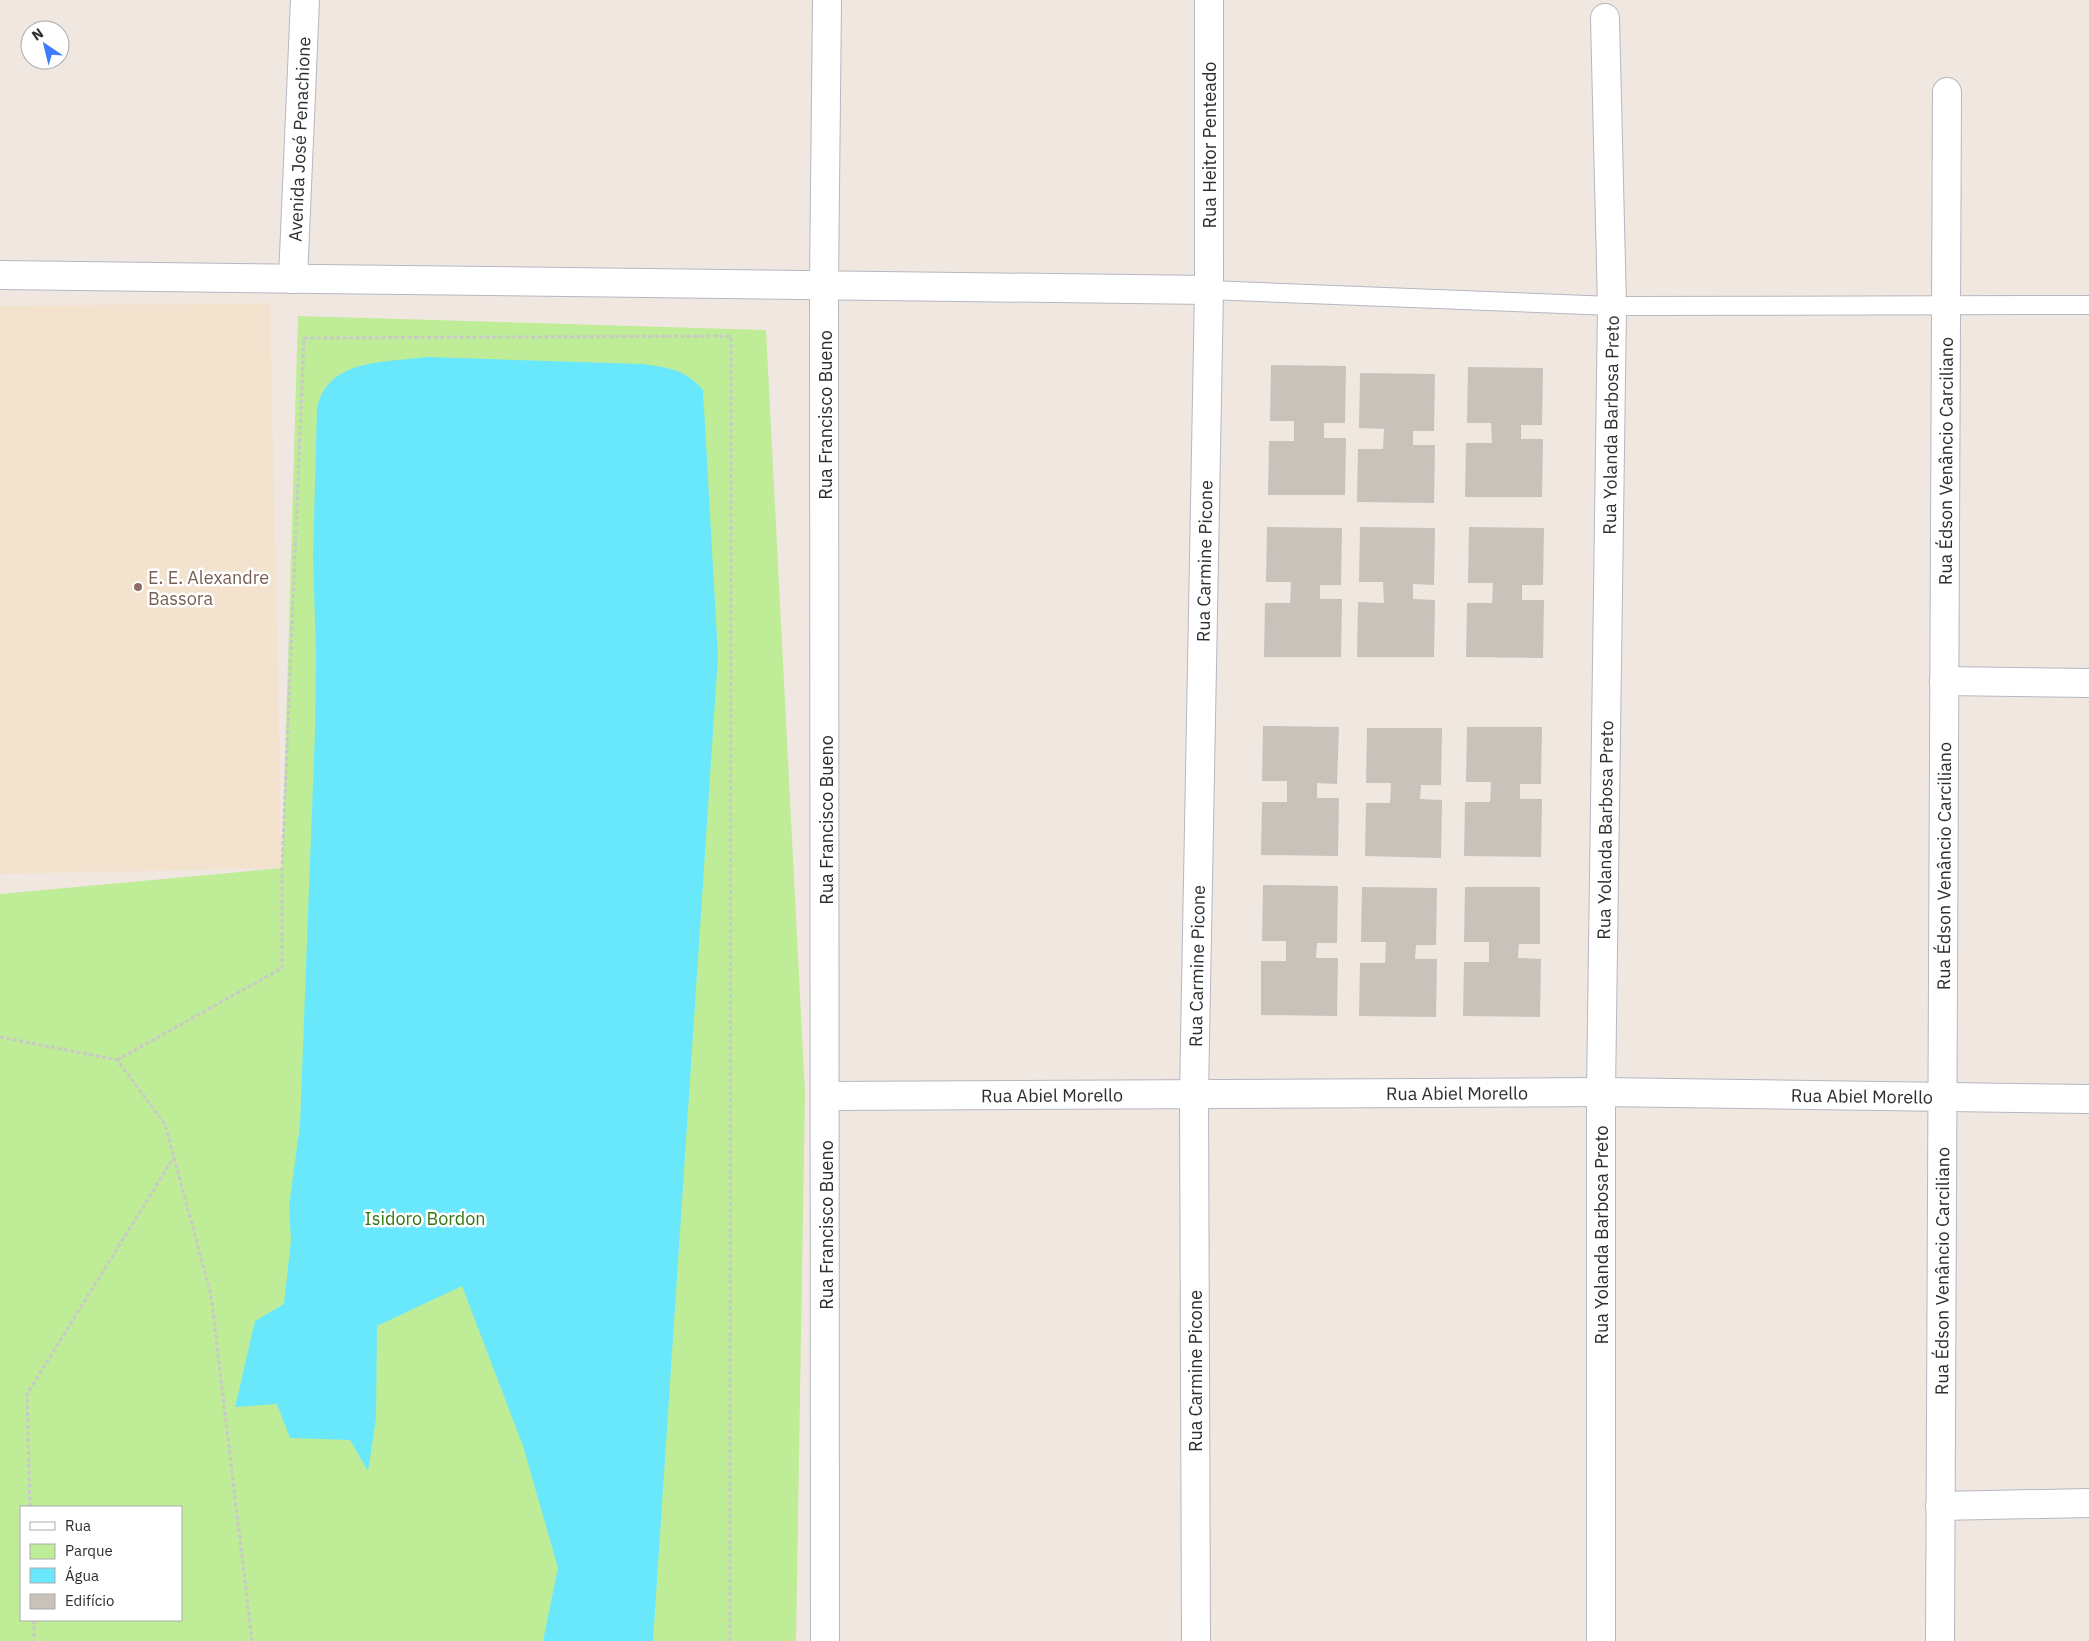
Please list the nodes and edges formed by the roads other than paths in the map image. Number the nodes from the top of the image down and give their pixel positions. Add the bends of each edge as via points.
1 (305, 0) edge
2 (827, 0) edge
3 (1209, 0) edge
4 (1605, 18) dead end
5 (1947, 92) dead end
6 (0, 274) edge
7 (293, 279) junction
8 (824, 285) junction
9 (1209, 290) junction
10 (1946, 305) junction
11 (2089, 305) edge
12 (1612, 306) junction
13 (1944, 682) junction
14 (2089, 683) edge
15 (1600, 1092) junction
16 (1194, 1094) junction
17 (826, 1096) junction
18 (1942, 1098) junction
19 (2089, 1099) edge
20 (2089, 1502) edge
21 (1940, 1506) junction
22 (825, 1641) edge
23 (1196, 1641) edge
24 (1601, 1641) edge
25 (1940, 1641) edge

1 - 7 street, Avenida José Penachione
2 - 8 street, Rua Francisco Bueno
3 - 9 street, Rua Heitor Penteado
4 - 12 street, Rua Yolanda Barbosa Preto
5 - 10 street, Rua Édson Venâncio Carciliano
6 - 7 street
7 - 8 street
8 - 9 street
8 - 17 street, Rua Francisco Bueno
9 - 12 lane
9 - 16 street, Rua Carmine Picone
10 - 11 lane
10 - 12 lane
10 - 13 street, Rua Édson Venâncio Carciliano
12 - 15 street, Rua Yolanda Barbosa Preto
13 - 14 street
13 - 18 street, Rua Édson Venâncio Carciliano
15 - 16 street, Rua Abiel Morello
15 - 18 street, Rua Abiel Morello
15 - 24 street, Rua Yolanda Barbosa Preto
16 - 17 street, Rua Abiel Morello
16 - 23 street, Rua Carmine Picone
17 - 22 street, Rua Francisco Bueno
18 - 19 street, Rua Abiel Morello
18 - 21 street, Rua Édson Venâncio Carciliano
20 - 21 street
21 - 25 street, Rua Édson Venâncio Carciliano

